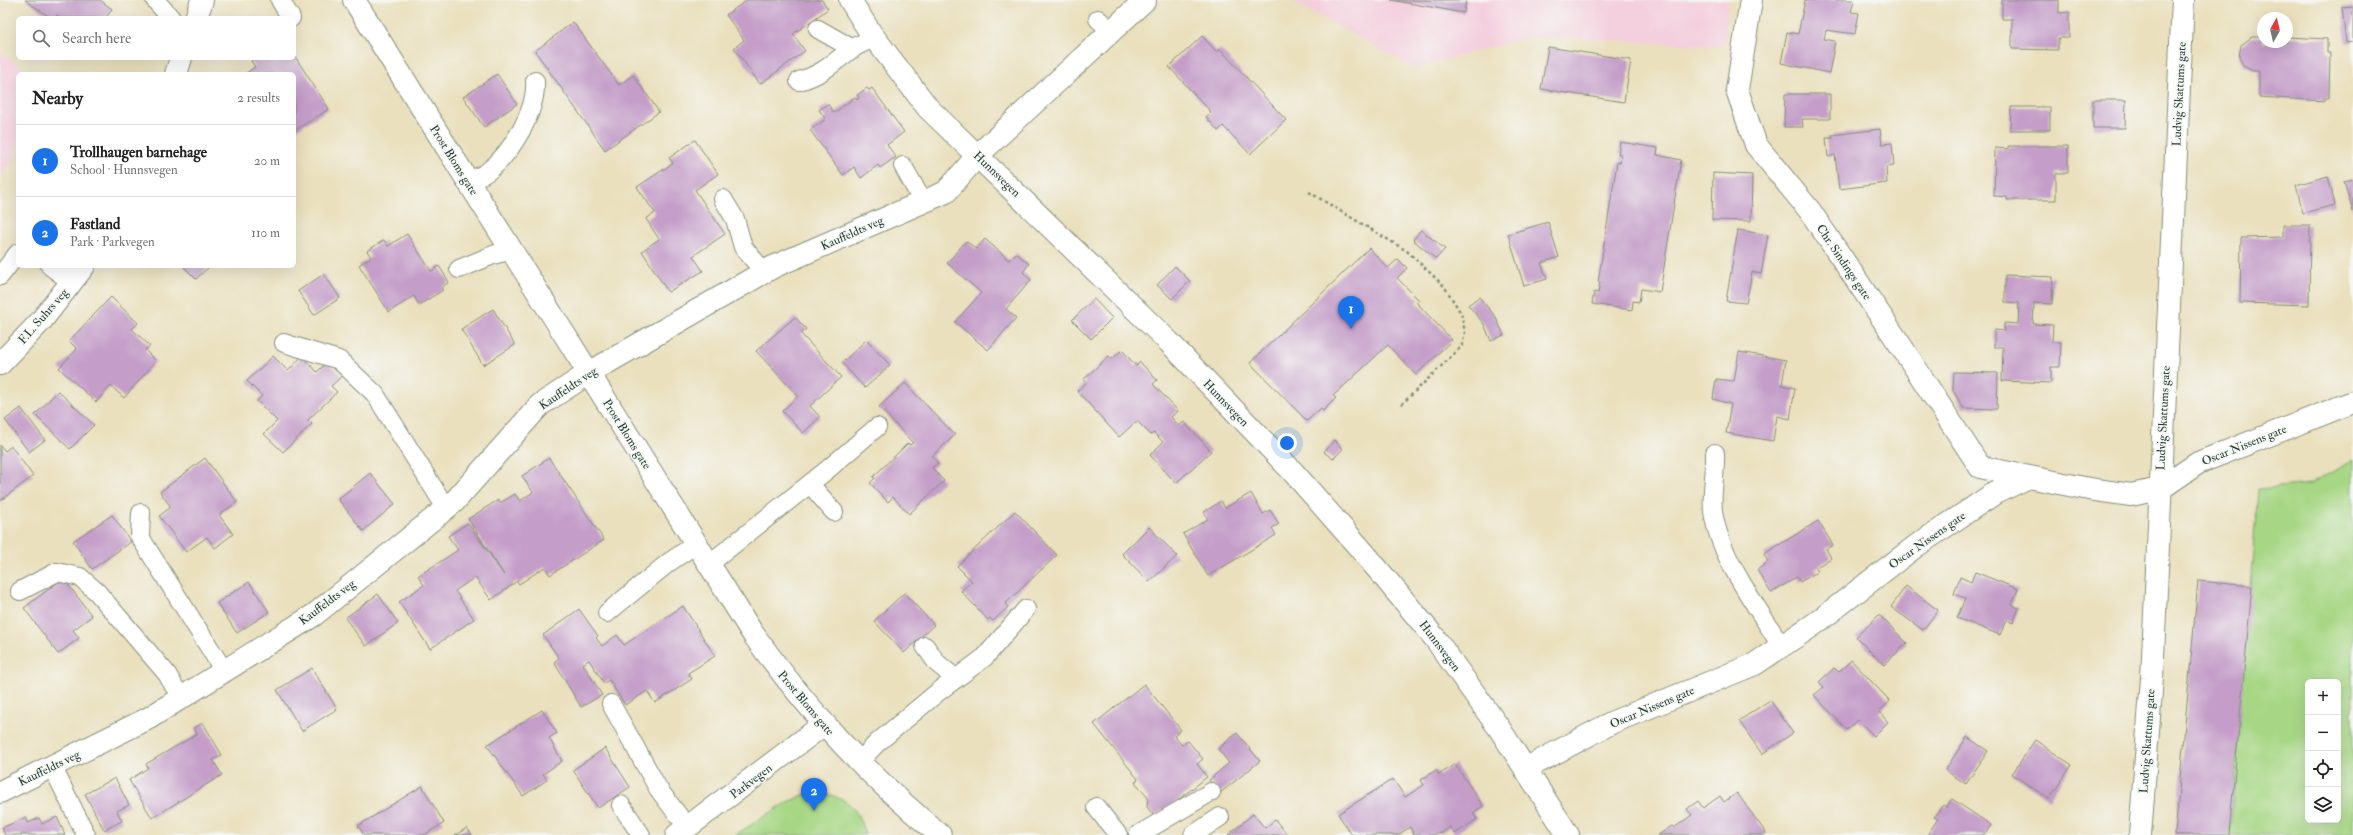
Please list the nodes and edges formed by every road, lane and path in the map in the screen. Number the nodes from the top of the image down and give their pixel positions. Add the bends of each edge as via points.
1 (155, 0) edge
2 (202, 0) edge
3 (280, 0) edge
4 (354, 0) edge
5 (850, 0) edge
6 (1145, 0) edge
7 (1751, 0) edge
8 (2183, 0) edge
9 (169, 16) edge
10 (197, 16) edge
11 (289, 16) edge
12 (818, 29) dead end
13 (874, 38) junction
14 (852, 49) junction
15 (180, 60) edge
16 (177, 72) edge
17 (535, 81) dead end
18 (799, 81) dead end
19 (978, 155) junction
20 (903, 166) dead end
21 (468, 182) junction
22 (1309, 192) dead end
23 (723, 199) dead end
24 (923, 202) junction
25 (511, 250) junction
26 (16, 256) edge
27 (57, 268) edge
28 (459, 268) dead end
29 (764, 272) junction
30 (78, 274) edge
31 (0, 276) edge
32 (284, 343) dead end
33 (0, 364) edge
34 (589, 373) junction
35 (2353, 402) edge
36 (1401, 405) dead end
37 (878, 427) dead end
38 (1715, 453) dead end
39 (2029, 477) junction
40 (810, 484) junction
41 (2160, 489) junction
42 (446, 508) junction
43 (834, 512) dead end
44 (141, 513) dead end
45 (696, 544) junction
46 (709, 564) junction
47 (20, 591) dead end
48 (1026, 609) dead end
49 (607, 613) dead end
50 (925, 646) dead end
51 (1781, 646) junction
52 (224, 671) junction
53 (956, 679) junction
54 (182, 698) junction
55 (611, 704) dead end
56 (823, 725) junction
57 (859, 762) junction
58 (52, 766) junction
59 (1524, 769) junction
60 (0, 792) edge
61 (1211, 792) dead end
62 (621, 805) dead end
63 (1096, 807) dead end
64 (1220, 817) dead end
65 (682, 832) edge
66 (86, 835) edge
67 (641, 835) edge
68 (940, 835) edge
69 (1118, 835) edge
70 (1138, 835) edge
71 (1193, 835) edge
72 (1568, 835) edge
73 (2140, 835) edge

1 - 9 lane
2 - 10 street
3 - 11 lane
4 - 21 street, Prost Bloms gate
5 - 13 street, Hunnsvegen
6 - 19 street, Kauffeldts veg via 1105,25
7 - 39 street, Chr. Sindings gate via 1737,90 1756,145 1810,211 1980,467
8 - 41 street, Ludvig Skattums gate
12 - 14 lane
13 - 14 lane
13 - 19 street, Hunnsvegen via 928,108
14 - 18 lane via 834,65
15 - 16 street
17 - 21 lane via 536,94 521,132 488,171
19 - 24 street, Kauffeldts veg via 946,192
19 - 59 street, Hunnsvegen via 1168,342 1299,479 1366,554 1434,637
20 - 24 lane
21 - 25 street, Prost Bloms gate
22 - 36 path via 1408,251 1444,286 1461,313 1465,332 1462,346
23 - 29 lane via 735,219 743,247
24 - 29 street, Kauffeldts veg
25 - 28 lane
25 - 34 street, Prost Bloms gate
26 - 31 lane
27 - 30 lane
29 - 34 street, Kauffeldts veg
30 - 33 street, F.L. Suhrs veg via 41,321
32 - 42 lane via 339,360 375,394
34 - 42 street, Kauffeldts veg via 540,405
34 - 45 street, Prost Bloms gate
35 - 41 street, Oscar Nissens gate via 2198,464
37 - 40 lane
38 - 51 lane via 1713,509 1717,533 1729,559
39 - 41 street, Oscar Nissens gate via 2131,494
39 - 51 street, Oscar Nissens gate via 1995,493 1916,546 1816,623
40 - 43 lane
40 - 46 lane
41 - 73 street, Ludvig Skattums gate via 2152,678
42 - 52 street, Kauffeldts veg via 314,616
44 - 52 lane via 140,537
45 - 46 street, Prost Bloms gate
45 - 49 lane via 668,563
46 - 56 street, Prost Bloms gate via 758,641
47 - 54 lane via 57,572 80,577 97,592 162,668
48 - 53 lane via 986,657
50 - 53 lane via 937,663
51 - 59 street, Oscar Nissens gate via 1755,664 1613,722
52 - 54 street, Kauffeldts veg
53 - 57 lane
54 - 58 street, Kauffeldts veg via 150,718
55 - 65 lane
56 - 57 street, Prost Bloms gate
56 - 65 street, Parkvegen
57 - 68 street, Prost Bloms gate
58 - 60 street, Kauffeldts veg
58 - 66 lane
59 - 72 street, Hunnsvegen
61 - 70 lane
62 - 67 lane
63 - 69 lane
64 - 71 lane

